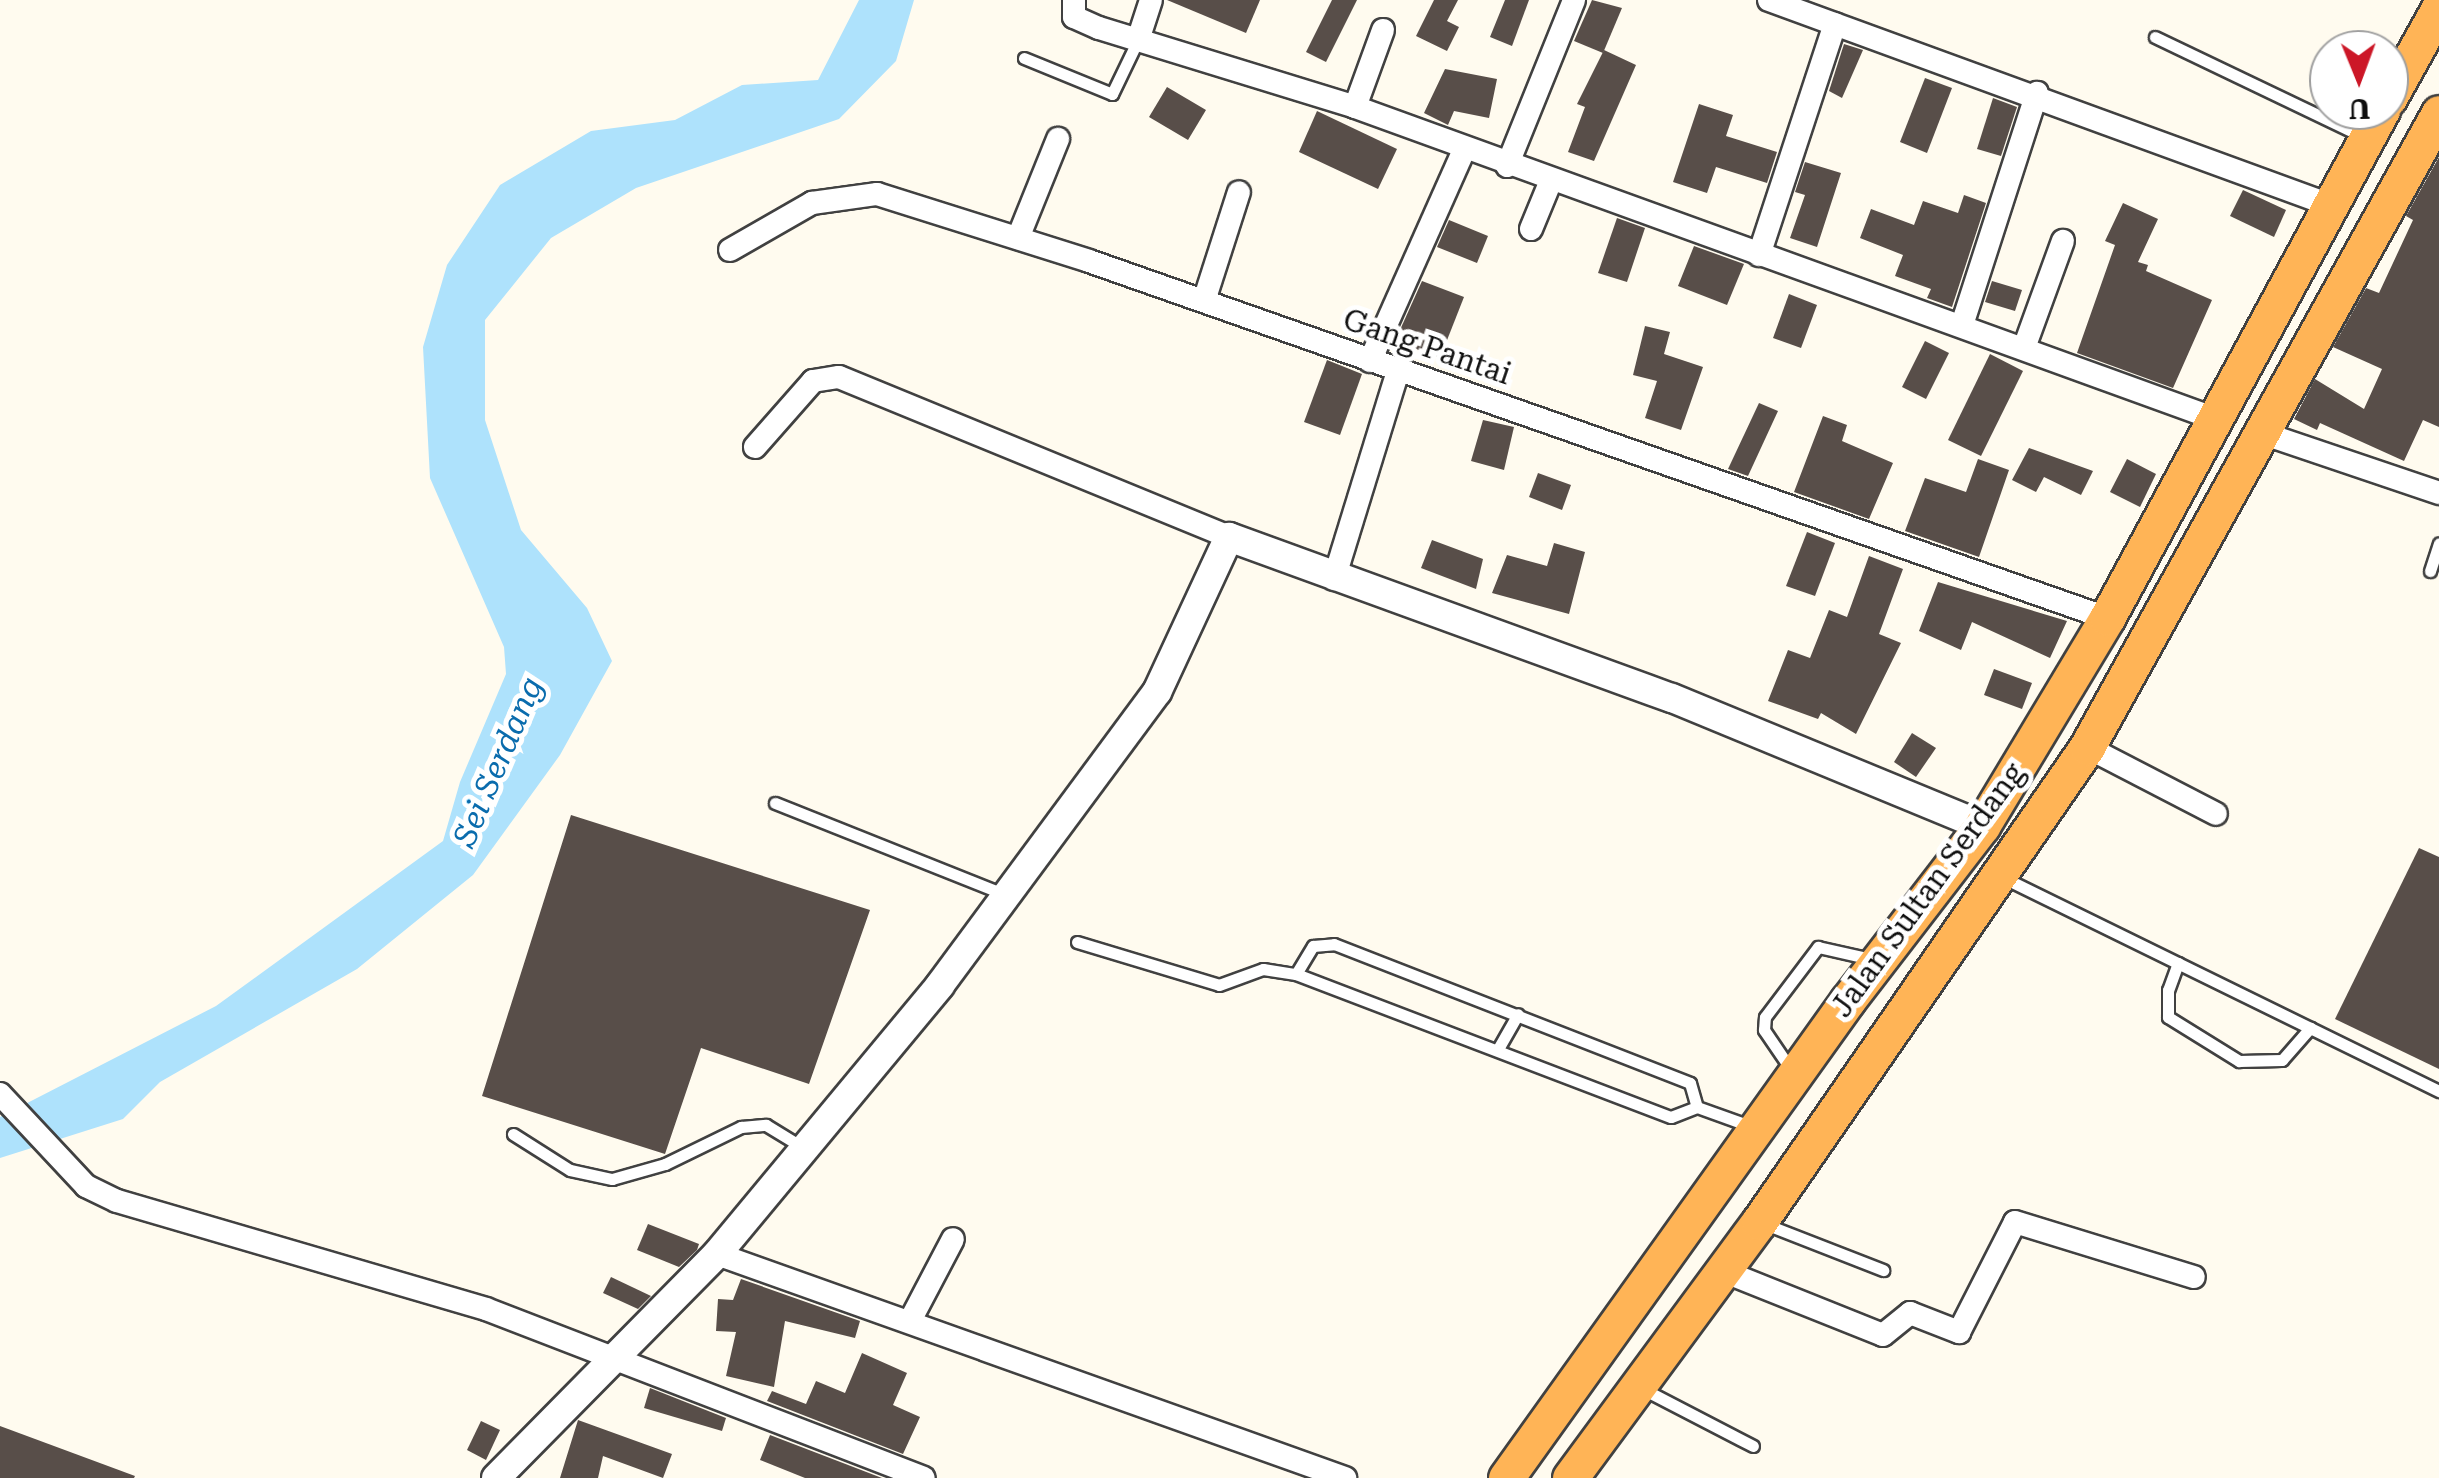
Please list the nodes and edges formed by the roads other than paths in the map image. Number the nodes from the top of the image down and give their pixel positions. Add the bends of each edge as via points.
1 (1074, 0) edge
2 (1151, 0) edge
3 (1574, 0) edge
4 (1769, 0) edge
5 (2439, 8) edge
6 (1835, 24) junction
7 (1383, 30) dead end
8 (2154, 37) dead end
9 (1138, 40) junction
10 (1024, 58) dead end
11 (2409, 62) edge
12 (2037, 93) junction
13 (2309, 98) edge
14 (1355, 108) junction
15 (2439, 113) edge
16 (2370, 130) edge
17 (1058, 139) dead end
18 (1464, 150) junction
19 (1507, 166) junction
20 (1550, 183) junction
21 (1239, 192) dead end
22 (2327, 204) junction
23 (1531, 229) dead end
24 (1018, 238) junction
25 (2063, 241) dead end
26 (730, 250) dead end
27 (1759, 256) junction
28 (1204, 301) junction
29 (1962, 325) junction
30 (2024, 348) junction
31 (1370, 361) junction
32 (1398, 372) junction
33 (2213, 418) junction
34 (2265, 434) junction
35 (755, 447) dead end
36 (2439, 492) edge
37 (1229, 537) junction
38 (2439, 543) edge
39 (2430, 572) dead end
40 (1334, 580) junction
41 (2108, 618) junction
42 (2086, 747) junction
43 (775, 803) dead end
44 (2216, 814) dead end
45 (1982, 826) junction
46 (1998, 875) junction
47 (1008, 896) junction
48 (1077, 942) dead end
49 (1878, 961) junction
50 (2178, 963) junction
51 (1296, 974) junction
52 (1518, 1014) junction
53 (2310, 1028) junction
54 (1498, 1049) junction
55 (1794, 1075) junction
56 (2439, 1092) edge
57 (0, 1094) edge
58 (1697, 1107) junction
59 (1756, 1128) junction
60 (513, 1134) dead end
61 (802, 1147) junction
62 (1758, 1222) junction
63 (953, 1239) dead end
64 (717, 1254) junction
65 (1882, 1270) dead end
66 (1723, 1271) junction
67 (2194, 1277) dead end
68 (911, 1320) junction
69 (610, 1361) junction
70 (1638, 1387) junction
71 (1752, 1446) dead end
72 (496, 1478) edge
73 (924, 1478) edge
74 (1344, 1478) edge
75 (1506, 1478) edge
76 (1570, 1478) edge

1 - 9 street via 1074,17
2 - 9 street
3 - 19 street
4 - 6 street
5 - 11 highway
6 - 12 street
6 - 27 street
7 - 14 street
8 - 13 lane
9 - 10 lane via 1112,94
9 - 14 street
12 - 22 street
12 - 29 street
14 - 18 street
15 - 34 highway, Jalan Sultan Serdang
16 - 22 highway, Jalan Sultan Serdang
17 - 24 street
18 - 19 street
18 - 31 street
19 - 20 street
20 - 23 street
20 - 27 street
21 - 28 street
22 - 33 highway, Jalan Sultan Serdang
24 - 26 street, Gang Pantai via 861,192 812,203
24 - 28 street, Gang Pantai
25 - 30 street
27 - 29 street
28 - 31 street, Gang Pantai
29 - 30 street
30 - 33 street
31 - 32 street, Gang Pantai
32 - 40 street
32 - 41 street, Gang Pantai
33 - 41 highway, Jalan Sultan Serdang
34 - 36 street
34 - 42 highway, Jalan Sultan Serdang
35 - 37 street via 813,381 839,377
37 - 40 street
37 - 47 street via 1158,692
38 - 39 lane
40 - 45 street via 1672,698
41 - 45 highway, Jalan Sultan Serdang
42 - 44 street
42 - 46 highway, Jalan Sultan Serdang
43 - 47 lane
45 - 49 highway, Jalan Sultan Serdang
46 - 50 lane
46 - 62 highway, Jalan Sultan Serdang
47 - 61 street
48 - 51 lane via 1220,984 1263,970
49 - 55 highway, Jalan Sultan Serdang
49 - 55 lane via 1818,946 1766,1017 1764,1030
50 - 53 lane
50 - 53 lane via 2168,1017 2239,1061 2282,1060
51 - 52 lane via 1313,946 1334,944
51 - 54 lane
52 - 54 lane
52 - 58 lane via 1690,1083
53 - 56 lane
54 - 58 lane via 1672,1118
55 - 59 highway, Jalan Sultan Serdang
57 - 69 street via 86,1186 118,1201 486,1309
58 - 59 lane
59 - 75 highway, Jalan Sultan Serdang
60 - 61 lane via 570,1170 612,1178 666,1164 756,1125
61 - 64 street
62 - 65 lane
62 - 66 highway, Jalan Sultan Serdang
63 - 68 street
64 - 68 street
64 - 69 street
66 - 67 street via 1883,1334 1910,1313 1961,1330 2016,1222
66 - 70 highway, Jalan Sultan Serdang
68 - 74 street
69 - 72 street
69 - 73 street
70 - 71 lane
70 - 76 highway, Jalan Sultan Serdang

